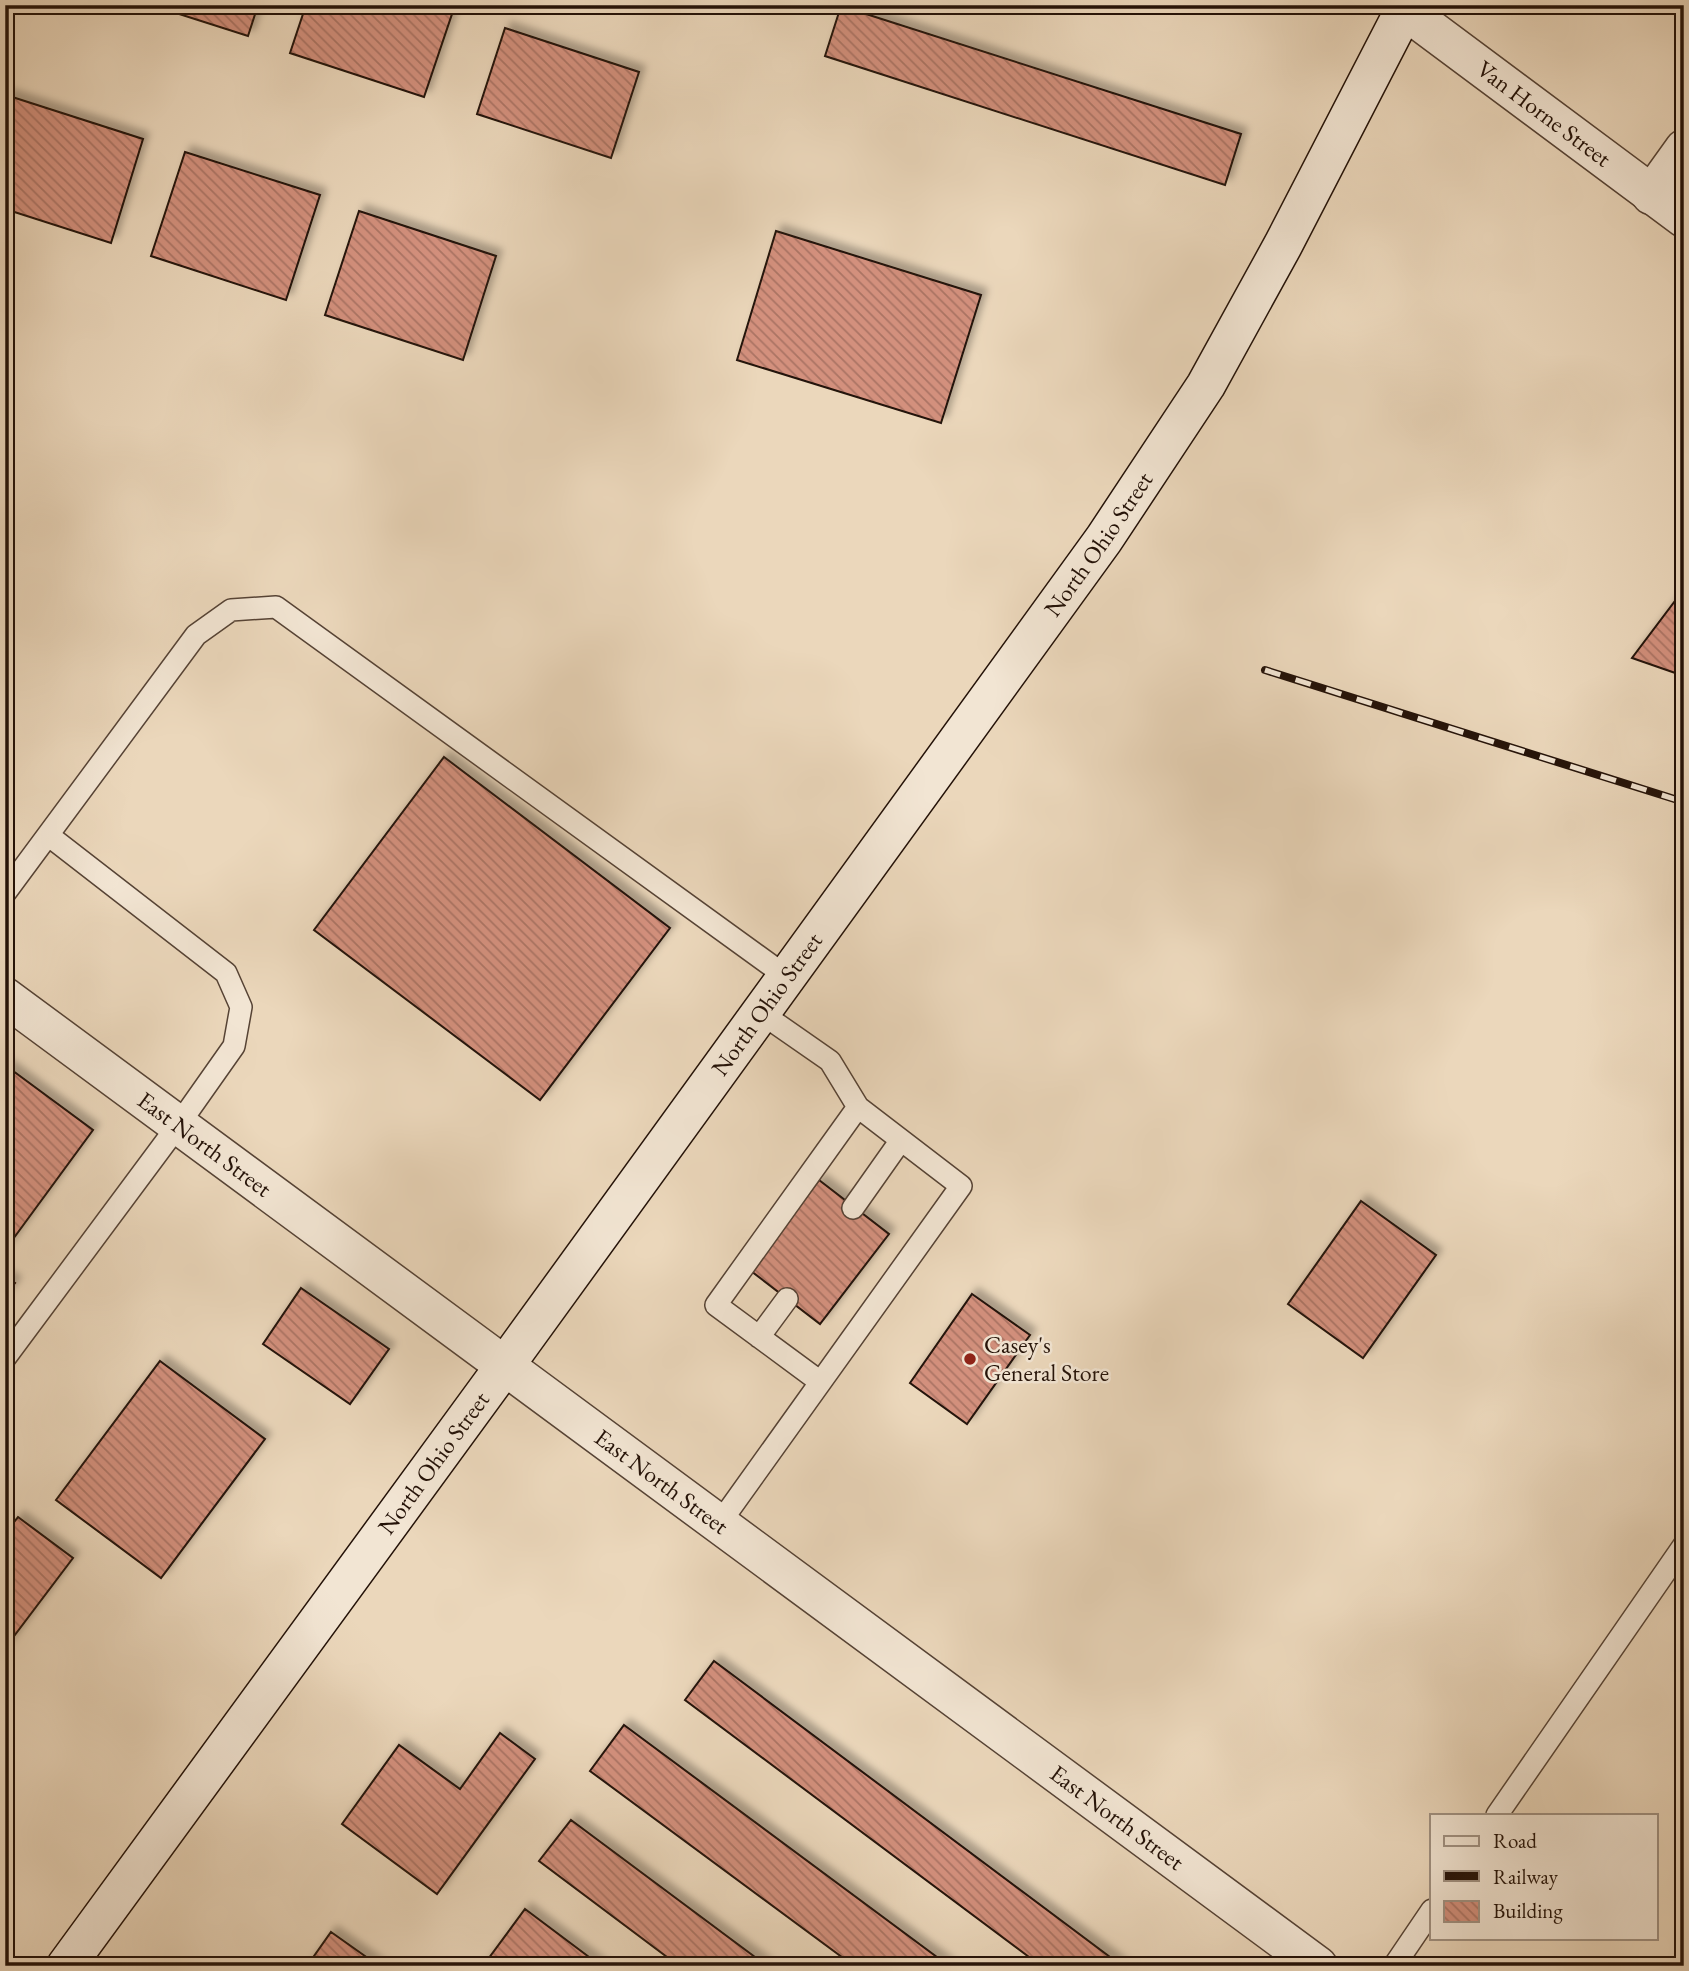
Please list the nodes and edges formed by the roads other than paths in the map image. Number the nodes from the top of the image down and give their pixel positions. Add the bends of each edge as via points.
1 (1403, 7) edge
2 (1684, 149) edge
3 (1651, 195) junction
4 (1684, 218) edge
5 (48, 835) junction
6 (5, 893) edge
7 (787, 977) junction
8 (5, 997) edge
9 (761, 1013) junction
10 (859, 1107) junction
11 (179, 1124) junction
12 (901, 1140) junction
13 (853, 1208) dead end
14 (787, 1299) dead end
15 (759, 1337) junction
16 (5, 1359) edge
17 (506, 1364) junction
18 (819, 1381) junction
19 (719, 1524) junction
20 (1684, 1545) edge
21 (1498, 1814) edge
22 (1430, 1913) edge
23 (66, 1966) edge
24 (1318, 1966) edge
25 (1394, 1966) edge

1 - 3 main road, Van Horne Street
1 - 7 main road, North Ohio Street via 1283,245 1206,385 1104,539
2 - 3 main road
3 - 4 main road, Van Horne Street
5 - 6 lane
5 - 7 lane via 196,635 230,610 276,607
5 - 11 lane via 226,972 241,1007 234,1046
7 - 9 main road, North Ohio Street
8 - 11 main road, East North Street
9 - 10 lane via 830,1061
9 - 17 main road, North Ohio Street
10 - 12 lane
10 - 15 lane via 716,1305
11 - 16 lane
11 - 17 main road, East North Street
12 - 13 lane
12 - 18 lane via 961,1186
14 - 15 lane
15 - 18 lane
17 - 19 main road, East North Street
17 - 23 main road, North Ohio Street
18 - 19 lane
19 - 24 main road, East North Street
20 - 21 lane
22 - 25 lane

